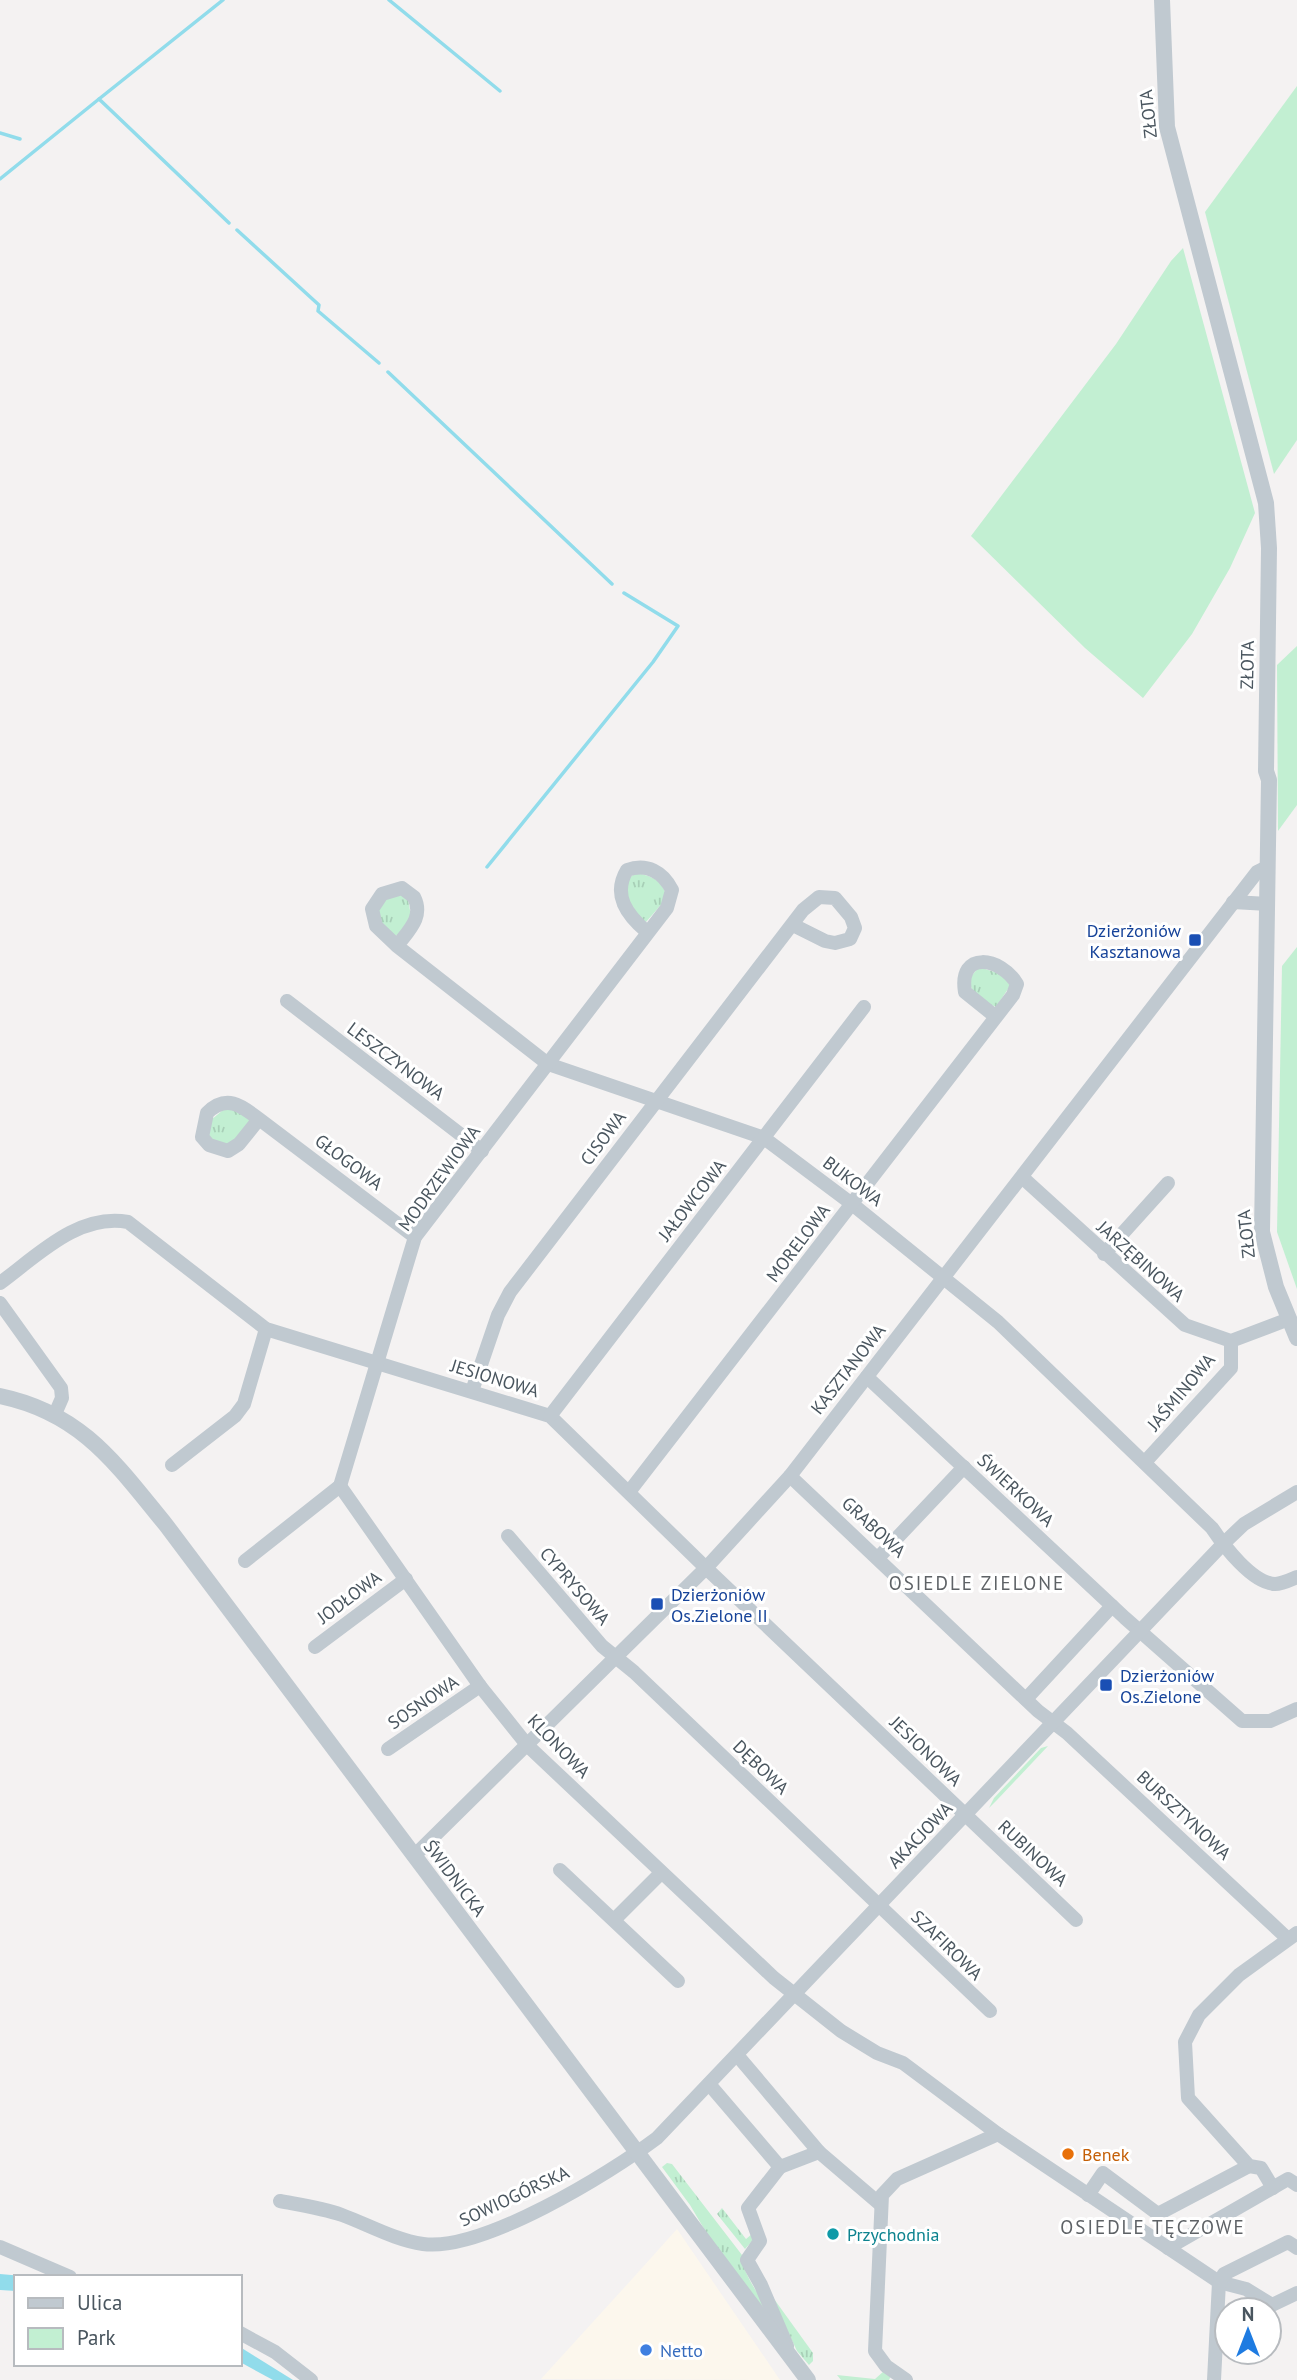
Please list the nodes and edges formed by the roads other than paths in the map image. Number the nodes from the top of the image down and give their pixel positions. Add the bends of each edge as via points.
1 (1162, 0) edge
2 (1267, 867) junction
3 (1233, 902) junction
4 (1268, 904) junction
5 (793, 925) dead end
6 (646, 932) junction
7 (397, 946) dead end
8 (287, 1001) dead end
9 (864, 1007) dead end
10 (996, 1017) dead end
11 (548, 1064) junction
12 (656, 1100) junction
13 (260, 1119) dead end
14 (764, 1139) junction
15 (482, 1151) junction
16 (1023, 1178) junction
17 (1168, 1183) dead end
18 (852, 1204) junction
19 (415, 1237) junction
20 (1104, 1254) junction
21 (945, 1278) junction
22 (0, 1283) edge
23 (0, 1303) edge
24 (1289, 1319) junction
25 (266, 1329) junction
26 (1297, 1338) edge
27 (1231, 1341) junction
28 (376, 1362) junction
29 (867, 1377) junction
30 (472, 1391) junction
31 (0, 1396) edge
32 (0, 1404) edge
33 (33, 1406) junction
34 (55, 1414) junction
35 (550, 1416) junction
36 (1145, 1462) junction
37 (172, 1465) dead end
38 (964, 1467) junction
39 (790, 1476) junction
40 (340, 1486) junction
41 (629, 1492) junction
42 (1297, 1492) edge
43 (508, 1536) dead end
44 (1223, 1544) junction
45 (878, 1558) junction
46 (245, 1561) dead end
47 (706, 1568) junction
48 (1297, 1577) edge
49 (406, 1579) junction
50 (1112, 1606) junction
51 (1140, 1631) junction
52 (315, 1647) dead end
53 (615, 1658) junction
54 (480, 1686) junction
55 (1026, 1699) junction
56 (1297, 1709) edge
57 (1053, 1722) junction
58 (528, 1746) junction
59 (388, 1749) dead end
60 (965, 1815) junction
61 (414, 1856) junction
62 (560, 1870) dead end
63 (661, 1872) junction
64 (879, 1906) junction
65 (615, 1919) junction
66 (1076, 1920) dead end
67 (1292, 1935) edge
68 (678, 1981) dead end
69 (794, 1995) junction
70 (990, 2011) dead end
71 (737, 2055) junction
72 (709, 2084) junction
73 (998, 2134) junction
74 (819, 2152) junction
75 (637, 2153) junction
76 (1249, 2165) junction
77 (780, 2167) junction
78 (1297, 2185) edge
79 (1273, 2188) junction
80 (1088, 2195) junction
81 (280, 2201) dead end
82 (881, 2206) junction
83 (0, 2247) edge
84 (1168, 2248) junction
85 (1297, 2248) edge
86 (65, 2275) edge
87 (1219, 2282) junction
88 (1297, 2293) edge
89 (242, 2334) edge
90 (792, 2357) junction
91 (311, 2380) edge
92 (808, 2380) edge
93 (906, 2380) edge
94 (1214, 2380) edge

1 - 2 street, ZŁOTA via 1167,127 1266,503
2 - 3 street, KASZTANOWA via 1257,872
2 - 4 street, ZŁOTA
3 - 4 street
3 - 16 street, KASZTANOWA
4 - 24 street, ZŁOTA via 1262,1231 1267,1261
5 - 12 street, CISOWA
6 - 6 street, MODRZEWIOWA via 667,908 672,890 658,873 636,867 627,870 620,895
6 - 11 street, MODRZEWIOWA
7 - 11 street, BUKOWA
8 - 15 street, LESZCZYNOWA
9 - 14 street, JAŁOWCOWA
10 - 18 street, MORELOWA
11 - 12 street, BUKOWA
11 - 15 street, MODRZEWIOWA
12 - 14 street, BUKOWA
12 - 30 street, CISOWA via 510,1292
13 - 19 street, GŁOGOWA
14 - 18 street, BUKOWA
14 - 35 street, JAŁOWCOWA
15 - 19 street, MODRZEWIOWA
16 - 20 street, JARZĘBINOWA
16 - 21 street, KASZTANOWA
17 - 20 street
18 - 21 street, BUKOWA
18 - 41 street, MORELOWA
19 - 28 street, MODRZEWIOWA
20 - 27 street, JARZĘBINOWA via 1185,1325
21 - 29 street, KASZTANOWA
21 - 36 street, BUKOWA via 998,1322
22 - 25 street, JESIONOWA via 70,1234 111,1219 140,1230
23 - 34 street via 55,1376 62,1398
24 - 26 street, ZŁOTA
24 - 27 street
25 - 28 street, JESIONOWA
25 - 37 street via 244,1404
27 - 36 street, JAŚMINOWA via 1231,1368
28 - 30 street, JESIONOWA
28 - 40 street, MODRZEWIOWA
29 - 38 street, ŚWIERKOWA
29 - 39 street, KASZTANOWA
30 - 35 street, JESIONOWA
31 - 33 street, ŚWIDNICKA
32 - 33 street, ŚWIDNICKA
33 - 34 street, ŚWIDNICKA
34 - 61 street, ŚWIDNICKA via 106,1451
35 - 41 street, JESIONOWA
36 - 44 street, BUKOWA
38 - 45 street
38 - 50 street, ŚWIERKOWA
39 - 45 street, GRABOWA
39 - 47 street, KASZTANOWA
40 - 46 street
40 - 49 street, KLONOWA
41 - 47 street, JESIONOWA
42 - 44 street, AKACJOWA via 1244,1524
43 - 53 street, CYPRYSOWA
44 - 48 street, BUKOWA via 1265,1581 1277,1584
44 - 51 street, AKACJOWA
45 - 55 street, GRABOWA
47 - 53 street, KASZTANOWA
47 - 60 street, JESIONOWA
49 - 52 street, JODŁOWA
49 - 54 street, KLONOWA
50 - 51 street, ŚWIERKOWA
50 - 55 street
51 - 56 street, ŚWIERKOWA via 1242,1721 1270,1721
51 - 57 street, AKACJOWA
53 - 58 street, KASZTANOWA
53 - 64 street, DĘBOWA
54 - 58 street, KLONOWA
54 - 59 street, SOSNOWA
55 - 57 street, GRABOWA
57 - 60 street, AKACJOWA
57 - 67 street, BURSZTYNOWA
58 - 61 street, KASZTANOWA
58 - 63 street, KLONOWA
60 - 64 street, AKACJOWA
60 - 66 street, RUBINOWA
61 - 75 street, ŚWIDNICKA
62 - 65 street
63 - 65 street
63 - 69 street, KLONOWA
64 - 69 street, AKACJOWA
64 - 70 street, SZAFIROWA
65 - 68 street
67 - 76 street via 1239,1975 1199,2015 1185,2042 1188,2098
69 - 71 street, AKACJOWA
69 - 73 street, KLONOWA via 868,2049 903,2063
71 - 72 street, AKACJOWA
71 - 74 street
72 - 75 street, AKACJOWA
72 - 77 street
73 - 80 street, KLONOWA
73 - 82 street via 897,2179 887,2187
74 - 77 street
74 - 82 street
75 - 81 street, SOWIOGÓRSKA via 544,2206 466,2241 443,2246 403,2239 331,2212
75 - 90 street, ŚWIDNICKA
76 - 79 street via 1261,2168
76 - 80 street via 1158,2214 1103,2173
77 - 90 street via 748,2208 760,2241 747,2260
78 - 79 street via 1288,2179
79 - 84 street
80 - 84 street, KLONOWA
82 - 93 street via 875,2351
83 - 86 street
84 - 87 street, KLONOWA
85 - 87 street via 1288,2242 1224,2274
87 - 88 street, KLONOWA via 1246,2289 1272,2305
87 - 94 street
89 - 91 street
90 - 92 street, ŚWIDNICKA

